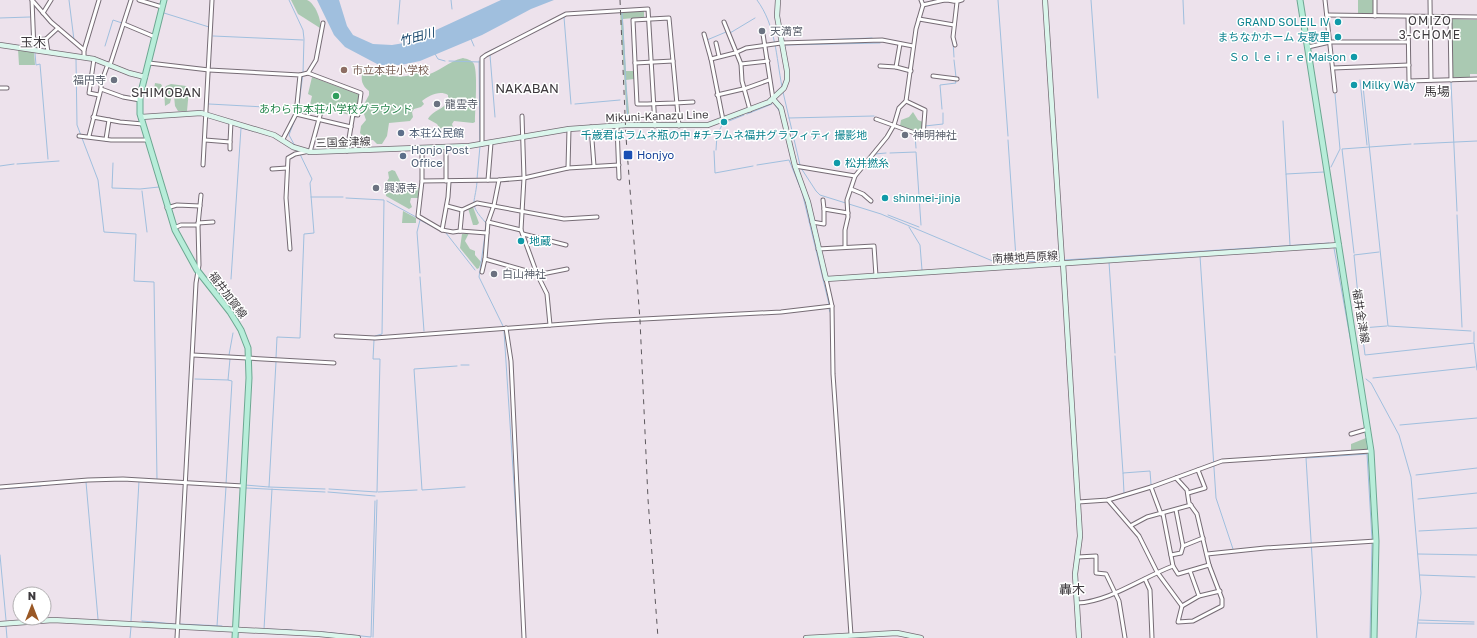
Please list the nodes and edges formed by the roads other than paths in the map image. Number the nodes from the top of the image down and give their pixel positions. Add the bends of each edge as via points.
1 (32, 0) edge
2 (51, 0) edge
3 (99, 0) edge
4 (131, 0) edge
5 (139, 0) edge
6 (164, 0) edge
7 (212, 0) edge
8 (778, 0) edge
9 (922, 0) edge
10 (962, 0) edge
11 (1045, 0) edge
12 (1300, 0) edge
13 (1325, 0) edge
14 (1375, 0) edge
15 (1430, 0) edge
16 (957, 2) junction
17 (923, 5) junction
18 (162, 7) junction
19 (43, 13) junction
20 (1327, 15) junction
21 (1375, 16) junction
22 (1429, 16) junction
23 (1408, 17) junction
24 (1450, 17) junction
25 (1477, 17) edge
26 (649, 19) junction
27 (919, 19) junction
28 (724, 22) dead end
29 (323, 23) dead end
30 (124, 24) junction
31 (954, 25) junction
32 (58, 28) junction
33 (704, 34) dead end
34 (763, 34) dead end
35 (155, 37) junction
36 (46, 39) junction
37 (34, 40) junction
38 (1330, 42) junction
39 (1408, 42) junction
40 (716, 43) dead end
41 (781, 43) junction
42 (900, 44) junction
43 (0, 45) edge
44 (955, 45) dead end
45 (765, 46) junction
46 (914, 46) junction
47 (1308, 47) junction
48 (34, 50) junction
49 (84, 50) junction
50 (48, 52) junction
51 (735, 53) junction
52 (84, 56) junction
53 (719, 56) junction
54 (94, 59) junction
55 (711, 59) junction
56 (673, 61) junction
57 (768, 61) junction
58 (651, 62) junction
59 (149, 63) junction
60 (635, 63) junction
61 (741, 64) junction
62 (109, 65) junction
63 (1409, 65) junction
64 (880, 66) dead end
65 (896, 67) junction
66 (1333, 68) junction
67 (209, 70) junction
68 (911, 71) junction
69 (308, 74) junction
70 (300, 75) junction
71 (933, 76) dead end
72 (145, 77) junction
73 (957, 79) dead end
74 (1477, 79) edge
75 (769, 80) junction
76 (1431, 80) junction
77 (1451, 80) junction
78 (0, 88) edge
79 (7, 88) dead end
80 (101, 89) junction
81 (744, 89) junction
82 (1335, 91) dead end
83 (99, 95) junction
84 (717, 95) junction
85 (773, 99) junction
86 (140, 100) junction
87 (906, 101) junction
88 (677, 102) junction
89 (692, 102) dead end
90 (654, 104) junction
91 (322, 108) dead end
92 (750, 110) junction
93 (206, 114) junction
94 (296, 114) junction
95 (93, 116) junction
96 (522, 116) dead end
97 (141, 117) junction
98 (319, 118) junction
99 (876, 119) dead end
100 (109, 120) junction
101 (723, 120) junction
102 (231, 122) junction
103 (143, 124) junction
104 (894, 125) junction
105 (617, 126) junction
106 (655, 126) junction
107 (679, 126) junction
108 (351, 127) junction
109 (591, 127) junction
110 (569, 129) junction
111 (79, 136) dead end
112 (89, 136) junction
113 (106, 138) junction
114 (523, 138) junction
115 (283, 139) junction
116 (148, 140) junction
117 (205, 140) junction
118 (230, 142) junction
119 (491, 143) junction
120 (480, 145) junction
121 (294, 147) junction
122 (422, 147) junction
123 (446, 147) junction
124 (230, 149) dead end
125 (307, 152) junction
126 (347, 152) junction
127 (295, 154) junction
128 (203, 165) dead end
129 (619, 165) junction
130 (594, 166) junction
131 (795, 166) junction
132 (287, 168) junction
133 (568, 168) junction
134 (272, 169) dead end
135 (855, 176) junction
136 (524, 178) junction
137 (619, 178) dead end
138 (488, 180) junction
139 (499, 180) junction
140 (422, 181) junction
141 (448, 182) junction
142 (851, 190) junction
143 (202, 195) dead end
144 (823, 200) dead end
145 (871, 201) dead end
146 (494, 205) junction
147 (200, 206) junction
148 (447, 206) junction
149 (167, 208) junction
150 (824, 209) junction
151 (462, 210) junction
152 (522, 211) junction
153 (848, 213) junction
154 (597, 217) dead end
155 (213, 222) dead end
156 (488, 222) junction
157 (812, 222) junction
158 (198, 224) junction
159 (174, 228) junction
160 (442, 230) junction
161 (460, 231) junction
162 (522, 232) junction
163 (486, 233) junction
164 (566, 245) dead end
165 (1340, 245) junction
166 (845, 247) junction
167 (290, 249) dead end
168 (818, 249) junction
169 (485, 259) junction
170 (1062, 260) junction
171 (567, 269) dead end
172 (197, 270) junction
173 (482, 272) dead end
174 (537, 274) junction
175 (876, 276) junction
176 (826, 279) junction
177 (832, 306) junction
178 (550, 325) junction
179 (506, 328) junction
180 (336, 336) dead end
181 (193, 355) junction
182 (249, 358) junction
183 (334, 363) dead end
184 (1368, 429) junction
185 (1351, 434) dead end
186 (1371, 451) junction
187 (1198, 470) junction
188 (1176, 478) junction
189 (186, 483) junction
190 (243, 486) junction
191 (0, 487) edge
192 (1151, 487) junction
193 (1188, 493) junction
194 (1108, 500) junction
195 (1078, 502) junction
196 (1191, 505) junction
197 (1176, 510) junction
198 (1162, 514) junction
199 (1132, 525) junction
200 (1203, 538) junction
201 (1376, 541) junction
202 (1183, 546) junction
203 (1207, 554) junction
204 (1171, 555) junction
205 (1078, 558) junction
206 (1209, 565) junction
207 (1173, 566) junction
208 (1190, 571) junction
209 (1157, 572) junction
210 (1145, 579) junction
211 (1116, 592) junction
212 (1220, 592) junction
213 (1199, 596) junction
214 (1077, 603) junction
215 (1182, 606) junction
216 (0, 624) edge
217 (178, 626) junction
218 (235, 630) junction
219 (851, 635) junction
220 (312, 636) edge
221 (177, 638) edge
222 (235, 638) edge
223 (358, 638) edge
224 (524, 638) edge
225 (806, 638) edge
226 (921, 638) edge
227 (1079, 638) edge
228 (1125, 638) edge
229 (1152, 638) edge
230 (1374, 638) edge

1 - 19 street
1 - 37 street
2 - 19 street
3 - 49 street
4 - 30 street
5 - 18 street
6 - 18 main road, 福井加賀線
7 - 67 street
8 - 41 main road, Mikuni-Kanazu Line via 777,16
9 - 17 street
10 - 16 street
11 - 170 main road
12 - 47 main road, 福井金津線
13 - 20 street
14 - 21 street
15 - 22 street
16 - 17 street via 948,0
16 - 31 street
17 - 27 street
18 - 35 main road, 福井加賀線
19 - 32 street
20 - 21 street
20 - 38 street
21 - 23 street
22 - 23 street
22 - 24 street
22 - 76 street
23 - 39 street
24 - 25 street
24 - 77 street
26 - 56 street via 669,18
26 - 58 street
26 - 60 street via 632,20
26 - 120 street via 648,8 566,14 486,55 482,58
27 - 31 street
27 - 46 street
28 - 51 street
29 - 69 street via 316,60
30 - 35 street
30 - 62 street
31 - 44 street
32 - 36 street
32 - 49 street
33 - 55 street
34 - 45 street
35 - 59 main road, 福井加賀線
36 - 37 street
36 - 50 street
37 - 48 street
38 - 39 street
38 - 47 street
38 - 66 street
39 - 63 street
40 - 53 street
41 - 42 street via 882,40
41 - 45 street
41 - 85 main road, Mikuni-Kanazu Line via 787,80 784,88
42 - 46 street
42 - 65 street
43 - 48 main road
45 - 51 street via 746,48
45 - 57 street
46 - 68 street
47 - 165 main road, 福井金津線
48 - 50 main road
49 - 52 street
50 - 52 main road
51 - 53 street
51 - 61 street
52 - 54 main road
53 - 55 street
54 - 62 main road
54 - 83 street via 89,93
55 - 84 street
56 - 58 street
56 - 88 street
57 - 61 street
57 - 75 street
58 - 60 street
58 - 90 street
59 - 67 street
59 - 72 main road, 福井加賀線
60 - 90 street via 636,104
61 - 81 street
62 - 72 main road
62 - 80 street via 101,82
63 - 66 street
63 - 76 street via 1409,82
64 - 65 street
65 - 68 street
66 - 82 street
67 - 70 street
67 - 93 street
68 - 87 street
69 - 70 street
69 - 108 street via 361,93 358,115 353,114
70 - 94 street
71 - 73 street
72 - 86 main road, 福井加賀線
74 - 77 street
75 - 81 street
75 - 85 street
76 - 77 street
78 - 79 street
80 - 83 street
80 - 86 street
81 - 84 street
81 - 92 street
83 - 95 street
84 - 101 street
85 - 92 main road, Mikuni-Kanazu Line
85 - 131 main road via 782,108
86 - 97 main road, 福井加賀線
87 - 104 street via 899,108
87 - 104 street via 925,110 923,136
88 - 89 street
88 - 90 street
88 - 107 street
90 - 106 street
91 - 98 street
92 - 101 main road, Mikuni-Kanazu Line
93 - 97 main road, 三国金津線
93 - 102 main road, 三国金津線
93 - 117 street
94 - 98 street
94 - 115 street
95 - 100 street
95 - 112 street
96 - 114 street
97 - 103 main road, 福井加賀線
98 - 108 street
98 - 125 street
99 - 104 street
100 - 103 street
100 - 113 street
101 - 107 main road, Mikuni-Kanazu Line via 703,126
102 - 115 main road, 三国金津線
102 - 118 street
103 - 116 main road, 福井加賀線
104 - 135 street
105 - 106 main road, Mikuni-Kanazu Line
105 - 109 main road, Mikuni-Kanazu Line
105 - 129 street
106 - 107 main road, Mikuni-Kanazu Line
108 - 126 street
109 - 110 main road, Mikuni-Kanazu Line
109 - 130 street
110 - 114 main road, Mikuni-Kanazu Line
110 - 133 street
111 - 112 street
112 - 113 street
113 - 116 street
114 - 119 main road, Mikuni-Kanazu Line
114 - 136 street
115 - 121 main road, 三国金津線
116 - 149 main road, 福井加賀線
117 - 118 street
117 - 128 street
118 - 124 street
119 - 120 main road, Mikuni-Kanazu Line
119 - 138 street
120 - 123 main road, 三国金津線
121 - 125 main road, 三国金津線
121 - 127 street
122 - 123 main road, 三国金津線
122 - 126 main road, 三国金津線
122 - 140 street
123 - 141 street
125 - 126 main road, 三国金津線
125 - 127 street
127 - 132 street via 288,158
129 - 130 street
129 - 137 street
130 - 133 street
131 - 135 street
131 - 157 main road
132 - 134 street
132 - 167 street via 286,198
133 - 136 street
135 - 142 street
136 - 139 street
136 - 152 street
138 - 139 street
138 - 141 street
139 - 146 street
140 - 141 street
140 - 160 street via 418,216
141 - 148 street
142 - 145 street via 863,194
142 - 153 street via 847,200
143 - 147 street
144 - 150 street
146 - 151 street via 477,203
146 - 152 street
146 - 156 street
147 - 149 street via 178,205
147 - 158 street
148 - 151 street
148 - 160 street
149 - 159 main road, 福井加賀線
150 - 153 street
150 - 157 street via 824,224
151 - 161 street
152 - 154 street via 564,219
152 - 162 street
153 - 166 street
155 - 158 street
156 - 162 street
156 - 163 street
157 - 168 main road
158 - 159 street
158 - 172 street via 200,238
159 - 172 main road, 福井加賀線
160 - 161 street
161 - 163 street
162 - 164 street
162 - 174 street
163 - 169 street
165 - 170 main road
165 - 184 main road, 福井金津線
166 - 168 street
166 - 175 street via 874,246
168 - 176 main road
169 - 173 street
169 - 174 street
170 - 175 main road, 南横地芦原線
170 - 195 main road, 南横地芦原線
171 - 174 street
172 - 181 street
172 - 182 main road, 福井加賀線 via 239,325 248,345
174 - 178 street via 547,294
175 - 176 main road, 南横地芦原線
176 - 177 street
177 - 178 street via 781,312
177 - 219 street via 833,374
178 - 179 street
179 - 180 street via 375,338
179 - 224 street via 511,361
181 - 182 street
181 - 189 street
182 - 183 street
182 - 190 main road, 福井加賀線
184 - 185 street
184 - 186 main road, 福井金津線
186 - 187 street via 1222,461
186 - 201 main road, 福井金津線
187 - 188 street
187 - 193 street via 1205,488
188 - 192 street
188 - 193 street
189 - 190 street
189 - 191 street via 122,479
189 - 217 street
190 - 218 main road, 福井加賀線
192 - 194 street
192 - 198 street
193 - 196 street
194 - 195 street
194 - 199 street
195 - 205 main road, 南横地芦原線
196 - 197 street
196 - 200 street via 1197,514
197 - 198 street
197 - 202 street
198 - 199 street via 1147,517
198 - 204 street
199 - 209 street
200 - 202 street
200 - 203 street
201 - 203 street
201 - 230 main road, 福井金津線
202 - 204 street via 1181,553
203 - 206 street
204 - 207 street
205 - 211 street via 1096,556 1096,573 1106,574
205 - 214 main road, 南横地芦原線 via 1075,574
206 - 208 street
206 - 212 street
207 - 208 street via 1178,574
207 - 209 street
208 - 213 street
209 - 210 street
209 - 215 street
210 - 211 street
210 - 229 street via 1150,590
211 - 214 street
211 - 228 street
212 - 213 street
212 - 215 street via 1222,606 1193,621 1178,622
213 - 215 street
214 - 227 main road, 南横地芦原線
216 - 217 main road via 52,620
217 - 218 main road
217 - 221 street
218 - 220 main road
218 - 222 main road, 福井加賀線
219 - 225 main road
219 - 226 main road via 897,633
220 - 223 main road

